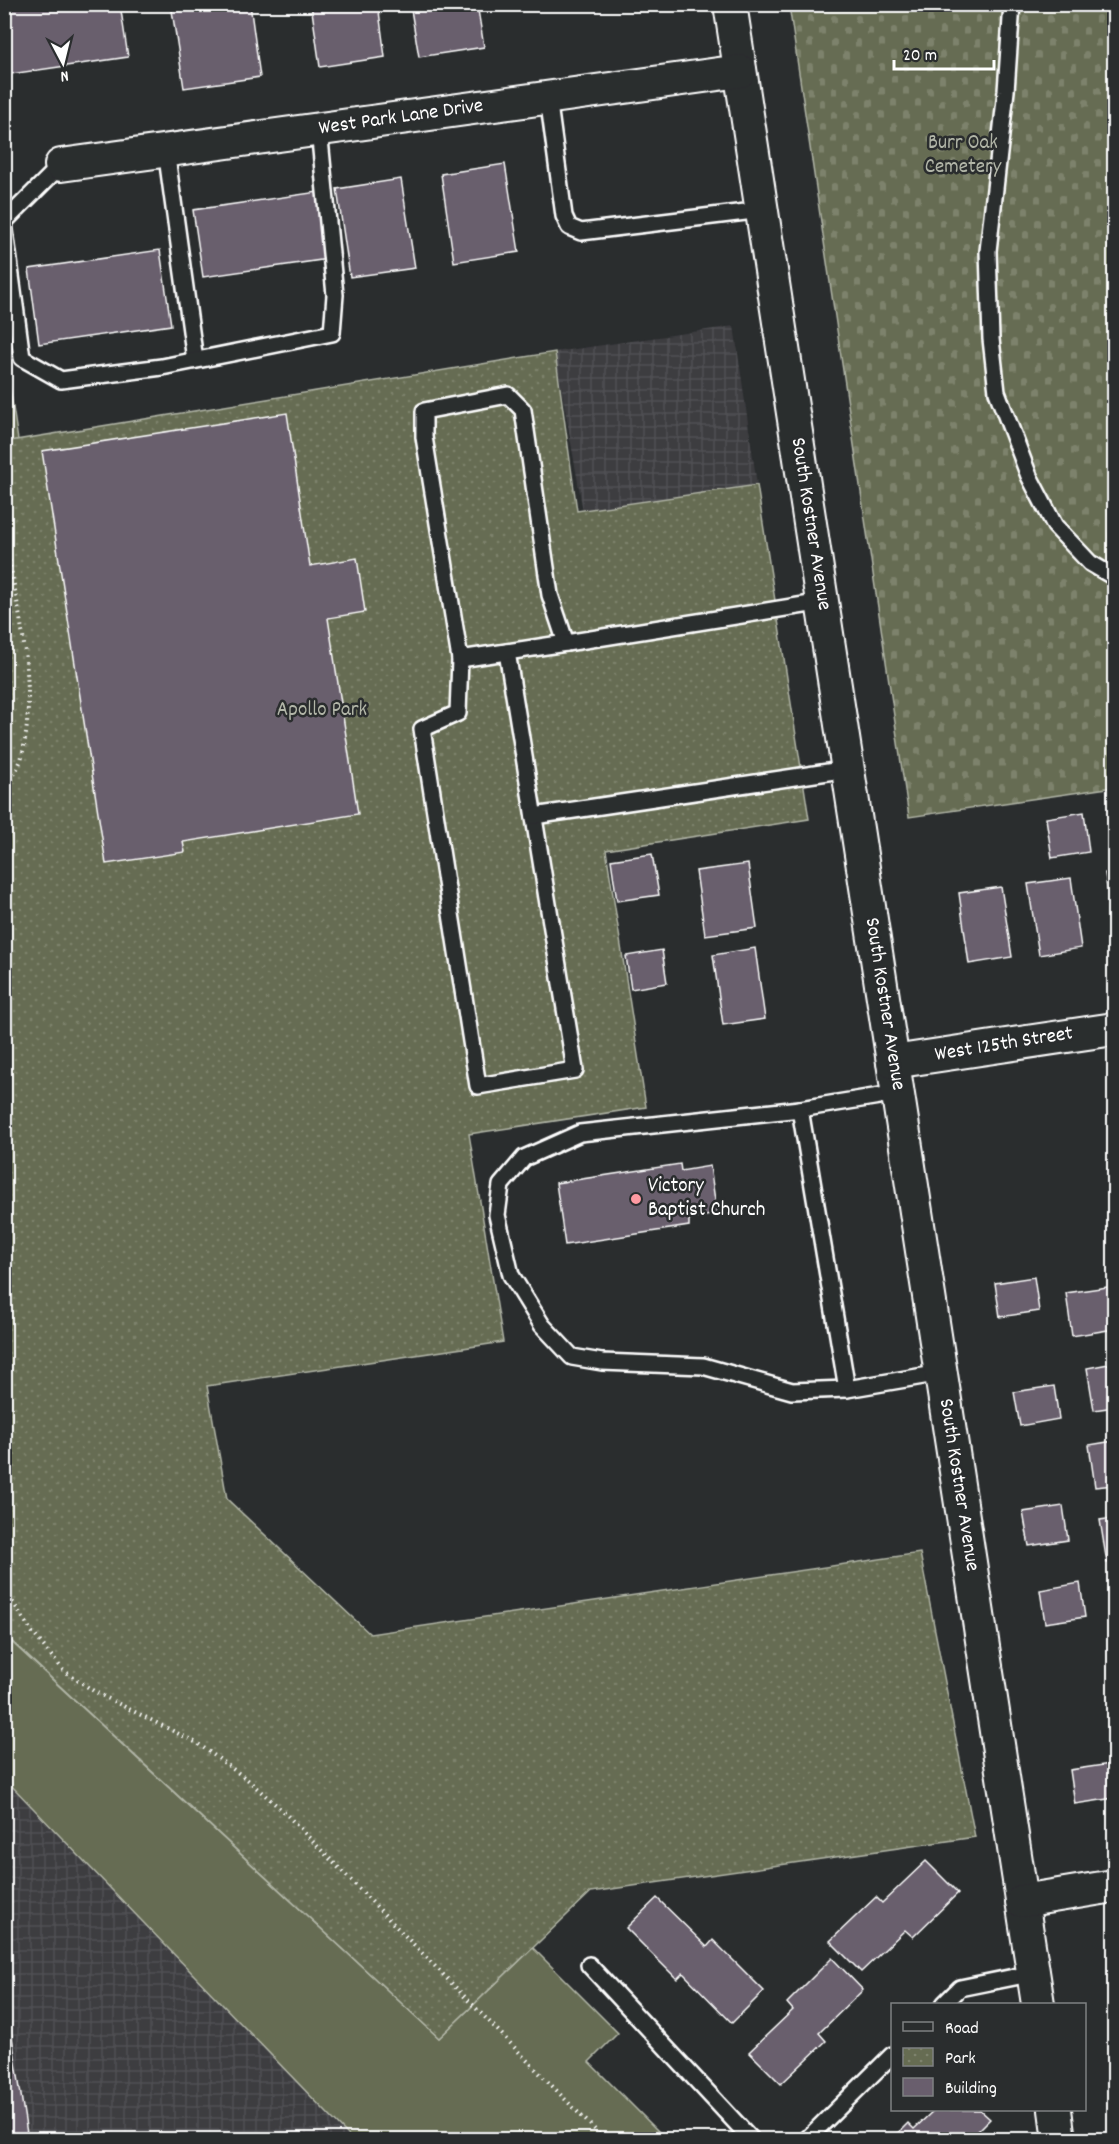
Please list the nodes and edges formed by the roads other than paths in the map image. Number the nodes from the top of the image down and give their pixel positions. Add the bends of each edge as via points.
1 (730, 4) edge
2 (1012, 4) edge
3 (740, 71) junction
4 (548, 97) junction
5 (319, 129) junction
6 (166, 150) junction
7 (61, 165) joint
8 (762, 210) junction
9 (4, 222) edge
10 (195, 360) junction
11 (1114, 577) edge
12 (822, 602) junction
13 (566, 643) junction
14 (507, 652) junction
15 (460, 659) junction
16 (848, 769) junction
17 (534, 816) junction
18 (1114, 1029) edge
19 (893, 1062) junction
20 (898, 1093) junction
21 (800, 1109) junction
22 (941, 1373) junction
23 (847, 1389) junction
24 (1114, 1886) edge
25 (1022, 1901) junction
26 (589, 1965) dead end
27 (1034, 1973) junction
28 (945, 2003) edge
29 (1038, 2003) edge
30 (891, 2056) edge
31 (1054, 2111) edge
32 (752, 2139) edge
33 (806, 2139) edge
34 (1059, 2139) edge

1 - 3 street, South Kostner Avenue
2 - 11 lane via 988,251 997,392 1029,476 1054,526 1090,563
3 - 4 street, West Park Lane Drive
3 - 8 street, South Kostner Avenue
4 - 5 street, West Park Lane Drive
4 - 8 lane via 568,227 580,232
5 - 6 street, West Park Lane Drive
5 - 10 lane via 335,295 332,333
6 - 7 street, West Park Lane Drive
6 - 10 lane
7 - 9 lane
8 - 12 street, South Kostner Avenue
9 - 10 lane via 22,358 62,380
12 - 13 lane
12 - 16 street, South Kostner Avenue
13 - 14 lane
13 - 15 lane via 550,595 523,410 507,395 424,411 424,437
14 - 15 lane
14 - 17 lane
15 - 17 lane via 458,713 422,729 478,1086 575,1070
16 - 17 lane
16 - 19 street, South Kostner Avenue
18 - 19 street, West 125th Street
19 - 20 street, South Kostner Avenue
20 - 21 lane
20 - 22 street, South Kostner Avenue
21 - 23 lane
21 - 23 lane via 580,1133 524,1158 501,1185 497,1215 511,1275 542,1325 572,1357 703,1366 792,1391
22 - 23 lane
22 - 25 street, South Kostner Avenue
24 - 25 street
25 - 27 street, South Kostner Avenue
26 - 32 lane
27 - 28 lane via 960,1988
27 - 29 street, South Kostner Avenue
30 - 33 lane
31 - 34 street

